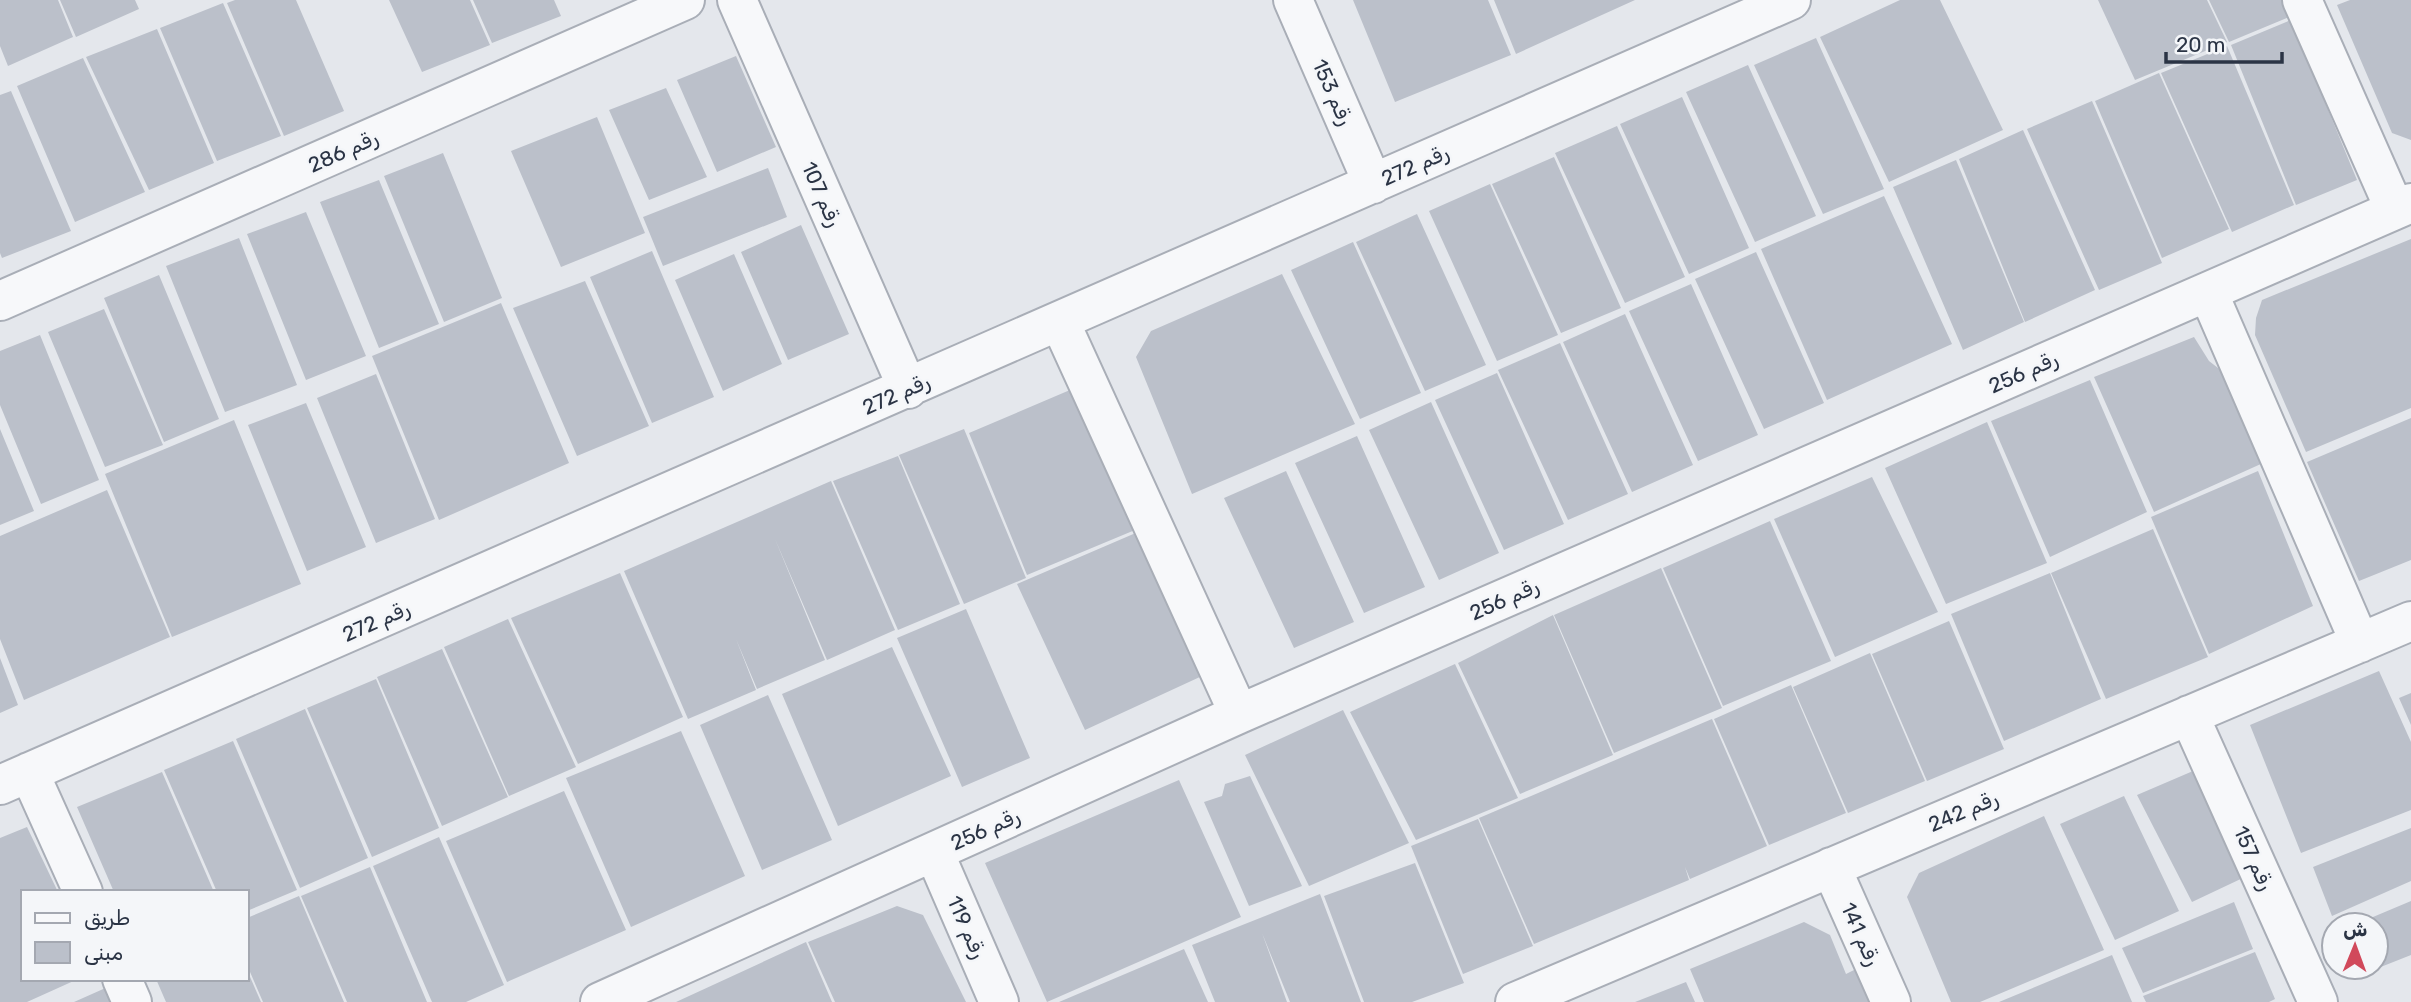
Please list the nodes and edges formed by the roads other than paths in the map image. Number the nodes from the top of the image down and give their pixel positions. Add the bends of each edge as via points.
1 (685, 0) edge
2 (737, 0) edge
3 (1293, 0) edge
4 (1791, 0) edge
5 (2302, 0) edge
6 (1373, 184) junction
7 (2403, 207) edge
8 (2208, 292) junction
9 (0, 301) edge
10 (1060, 322) junction
11 (908, 389) junction
12 (2411, 621) edge
13 (2360, 643) junction
14 (1239, 714) junction
15 (2189, 715) junction
16 (15, 779) edge
17 (934, 852) junction
18 (1831, 867) junction
19 (82, 890) edge
20 (123, 981) edge
21 (132, 1002) edge
22 (600, 1002) edge
23 (999, 1002) edge
24 (1515, 1002) edge
25 (1891, 1002) edge
26 (2318, 1002) edge

1 - 9 street, رقم 286
2 - 11 street, رقم 107
3 - 6 street, رقم 153
4 - 6 street, رقم 272
5 - 7 street
6 - 10 street, رقم 272
7 - 8 street, رقم 256
8 - 13 street
8 - 14 street, رقم 256
10 - 11 street, رقم 272
10 - 14 street
11 - 16 street, رقم 272
12 - 13 street, رقم 242
13 - 15 street, رقم 242
14 - 17 street, رقم 256
15 - 18 street, رقم 242
15 - 26 street, رقم 157
16 - 19 street
17 - 22 street, رقم 256
17 - 23 street, رقم 119
18 - 24 street, رقم 242
18 - 25 street, رقم 141
20 - 21 street

